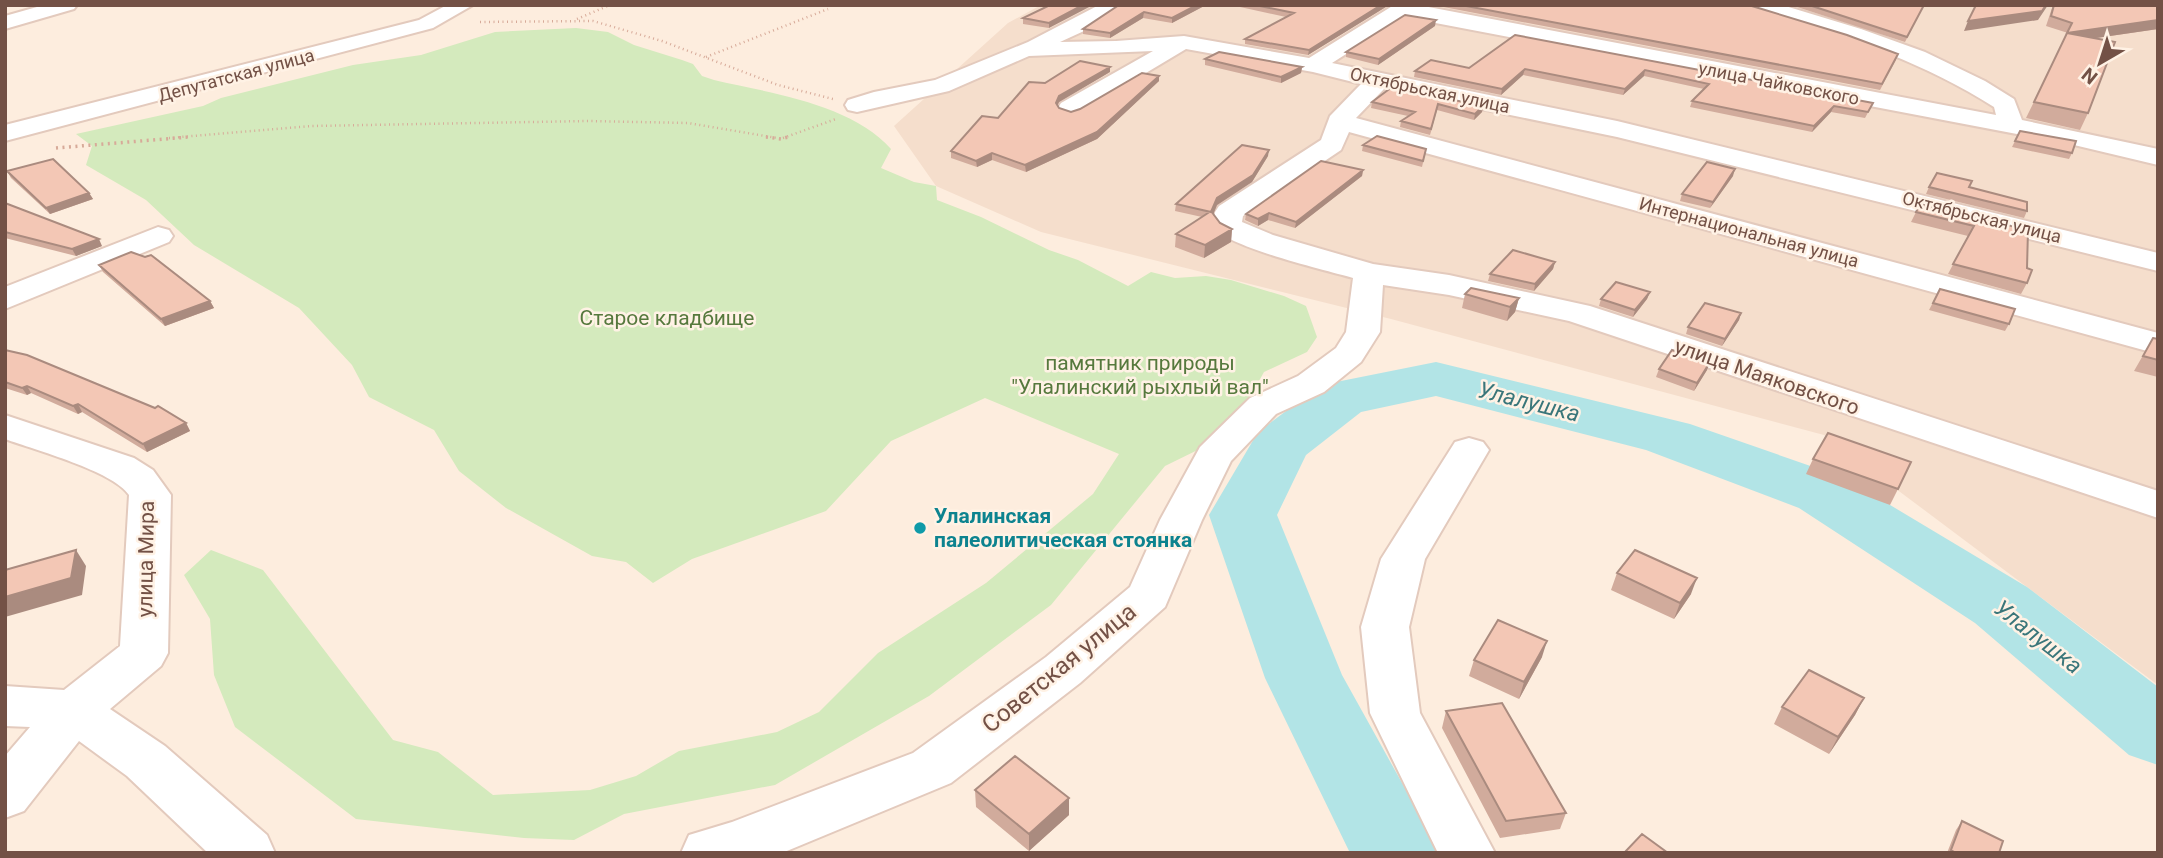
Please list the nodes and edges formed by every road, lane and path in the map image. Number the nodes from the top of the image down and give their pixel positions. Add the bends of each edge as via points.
1 (67, 5) edge
2 (463, 5) edge
3 (610, 5) edge
4 (1114, 5) edge
5 (1758, 5) edge
6 (1404, 8) edge
7 (828, 9) dead end
8 (392, 10) dead end
9 (1861, 16) edge
10 (573, 21) junction
11 (5, 23) edge
12 (426, 24) junction
13 (1870, 38) junction
14 (1184, 42) junction
15 (1026, 49) junction
16 (705, 57) junction
17 (1313, 65) junction
18 (1379, 82) junction
19 (1070, 108) edge
20 (852, 110) junction
21 (1339, 121) junction
22 (2011, 126) junction
23 (5, 133) edge
24 (44, 149) dead end
25 (2158, 157) edge
26 (159, 236) dead end
27 (2158, 262) edge
28 (1370, 273) junction
29 (5, 299) edge
30 (2158, 344) edge
31 (5, 426) edge
32 (1469, 450) dead end
33 (2158, 505) edge
34 (5, 706) edge
35 (74, 710) junction
36 (5, 795) edge
37 (247, 853) edge
38 (709, 853) edge
39 (1467, 853) edge

1 - 11 street
2 - 12 street, Депутатская улица
3 - 10 path
4 - 15 street
5 - 13 street
6 - 17 street
6 - 22 street, улица Чайковского
7 - 16 path
8 - 12 street
9 - 13 street
10 - 12 path
10 - 16 path via 623,28
12 - 23 street, Депутатская улица
13 - 22 street via 1986,91 2005,104
14 - 15 street, Октябрьская улица
14 - 17 street, Октябрьская улица
14 - 19 street
15 - 20 street, Октябрьская улица via 941,86 882,97
16 - 20 path
17 - 18 street, Октябрьская улица
18 - 21 street via 1355,100
18 - 27 street, Октябрьская улица via 1617,129
20 - 24 path via 781,139 688,123 587,121 311,126
21 - 28 street, улица Маяковского via 1332,144 1229,212 1227,226
21 - 30 street, Интернациональная улица
22 - 25 street, улица Чайковского
26 - 29 street
28 - 33 street, улица Маяковского via 1578,313
28 - 38 street, Советская улица via 1363,332 1349,355 1311,384 1264,406 1214,456 1149,596 1063,670 932,768
31 - 35 street, улица Мира via 120,467 139,479 150,495 144,653
32 - 39 street via 1403,559 1385,627 1395,713
34 - 35 street
35 - 36 street, улица Мира
35 - 37 street via 146,761

